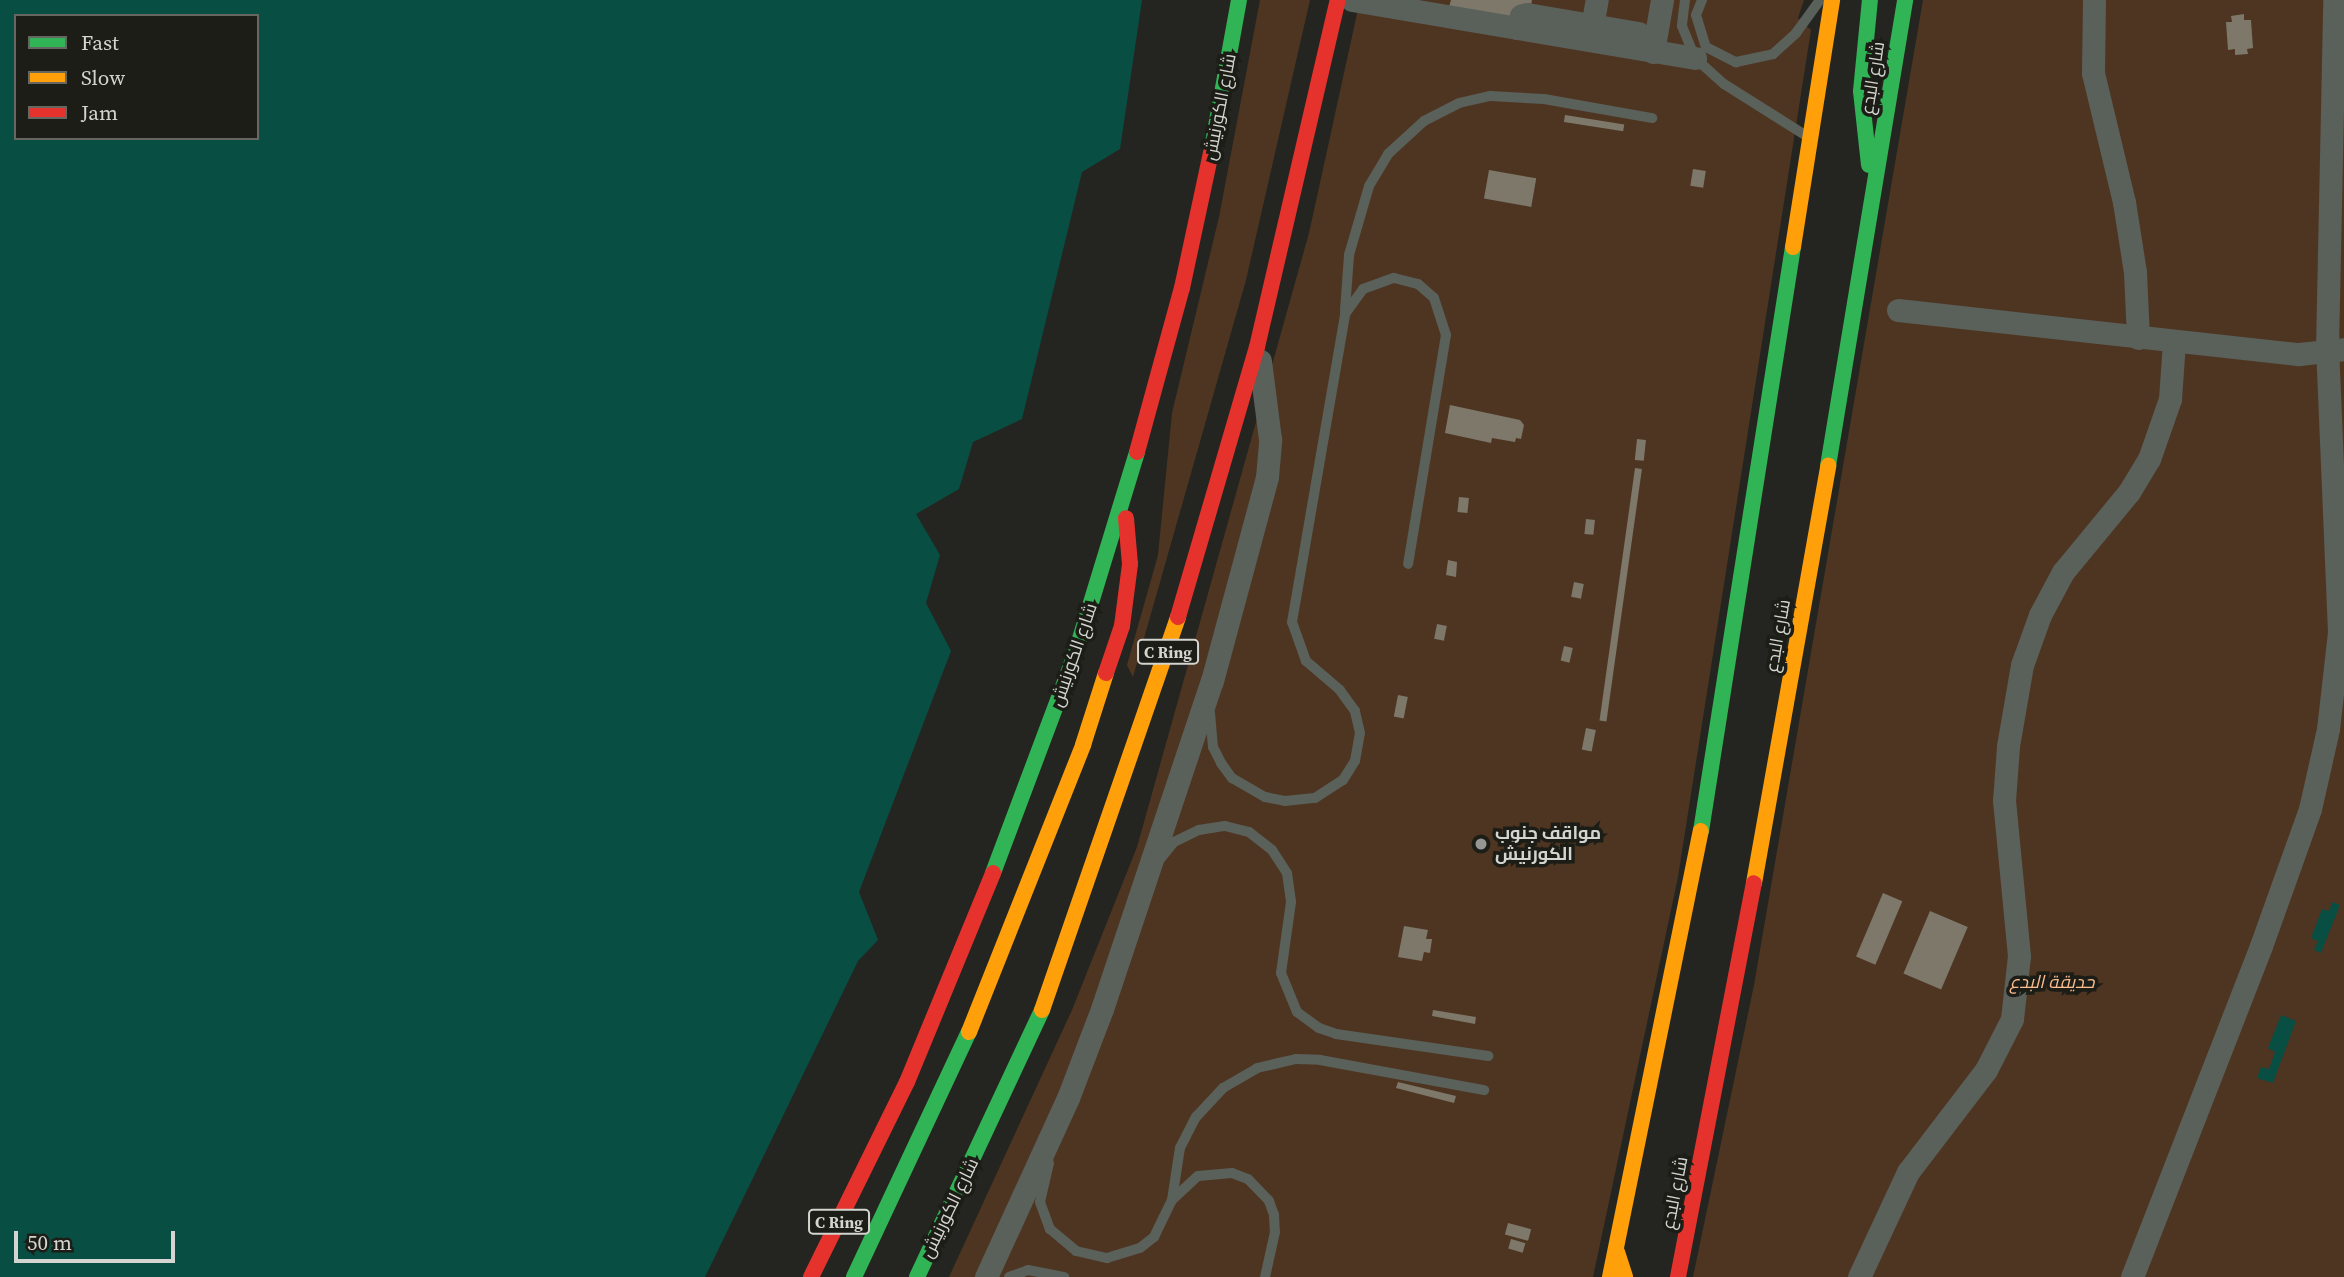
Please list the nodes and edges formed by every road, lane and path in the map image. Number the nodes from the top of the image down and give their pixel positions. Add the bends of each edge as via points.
1 (1239, 0) edge
2 (1338, 0) edge
3 (1352, 0) edge
4 (1597, 0) edge
5 (1662, 0) edge
6 (1685, 0) edge
7 (1702, 0) edge
8 (1820, 0) edge
9 (1832, 0) edge
10 (1870, 0) edge
11 (1905, 0) edge
12 (2094, 0) edge
13 (2334, 0) edge
14 (1445, 8) edge
15 (1591, 33) junction
16 (1654, 44) junction
17 (1695, 58) junction
18 (1652, 118) dead end
19 (1810, 139) junction
20 (1875, 191) junction
21 (1898, 310) dead end
22 (1345, 314) junction
23 (2138, 338) junction
24 (2174, 342) junction
25 (1257, 347) junction
26 (2335, 348) edge
27 (1123, 502) junction
28 (1408, 564) dead end
29 (1212, 681) junction
30 (1148, 878) junction
31 (1488, 1056) dead end
32 (1484, 1090) dead end
33 (1068, 1098) junction
34 (1172, 1200) junction
35 (1617, 1252) junction
36 (811, 1277) edge
37 (854, 1277) edge
38 (917, 1277) edge
39 (986, 1277) edge
40 (1009, 1277) edge
41 (1064, 1277) edge
42 (1265, 1277) edge
43 (1610, 1277) edge
44 (1625, 1277) edge
45 (1678, 1277) edge
46 (1859, 1277) edge
47 (2132, 1277) edge

1 - 27 main road, شارع الكورنيش / C Ring via 1203,197
2 - 25 main road, شارع الكورنيش / C Ring
3 - 14 street
4 - 15 street
5 - 16 street
6 - 17 lane via 1682,26
7 - 8 lane via 1696,15 1706,47 1719,58 1736,62 1773,54 1796,33
9 - 19 main road
10 - 20 main road via 1861,90
11 - 20 main road, شارع البدع
12 - 23 street via 2092,63 2124,202 2135,272
13 - 26 street
14 - 15 street via 1517,28 1551,26
15 - 16 street
16 - 17 street
17 - 19 lane via 1724,84
18 - 22 lane via 1544,99 1490,96 1459,103 1424,121 1388,154 1365,194 1349,255
19 - 35 main road via 1708,799
20 - 45 main road, شارع البدع via 1745,935
21 - 23 street
22 - 28 lane via 1363,289 1394,278 1427,290 1445,321
22 - 29 lane via 1292,622 1306,660 1340,690 1355,711 1360,742 1350,770 1330,791 1302,802 1247,789 1233,779 1213,747 1209,725
23 - 24 street
24 - 26 street via 2299,354
24 - 46 street via 2170,399 2149,459 2129,492 2063,572 2040,615 2022,665 2011,719 2004,801 2020,963 2012,1019 1986,1070 1908,1172
25 - 29 street, شارع الكورنيش via 1270,439 1267,478
25 - 38 main road, شارع الكورنيش / C Ring via 1164,663 1063,960 1017,1069
26 - 47 street via 2339,632 2321,763 2310,809 2254,967
27 - 36 main road, شارع الكورنيش / C Ring via 1071,667 972,930 907,1082
27 - 37 main road via 1129,541 1128,592 1120,635 1083,745 956,1064
29 - 30 street, شارع الكورنيش
30 - 31 lane via 1164,851 1185,835 1225,826 1249,832 1272,850 1287,873 1292,902 1280,973 1297,1012 1336,1034
30 - 33 street, شارع الكورنيش
32 - 34 lane via 1320,1060 1296,1059 1257,1068 1223,1088 1196,1117 1180,1148
33 - 34 lane via 1040,1202 1043,1217 1057,1236 1091,1256 1123,1255 1154,1237
33 - 39 street, شارع الكورنيش
34 - 42 lane via 1198,1176 1215,1172 1232,1173 1260,1188 1274,1215 1275,1232
35 - 43 main road
35 - 44 main road
40 - 41 lane via 1028,1270

